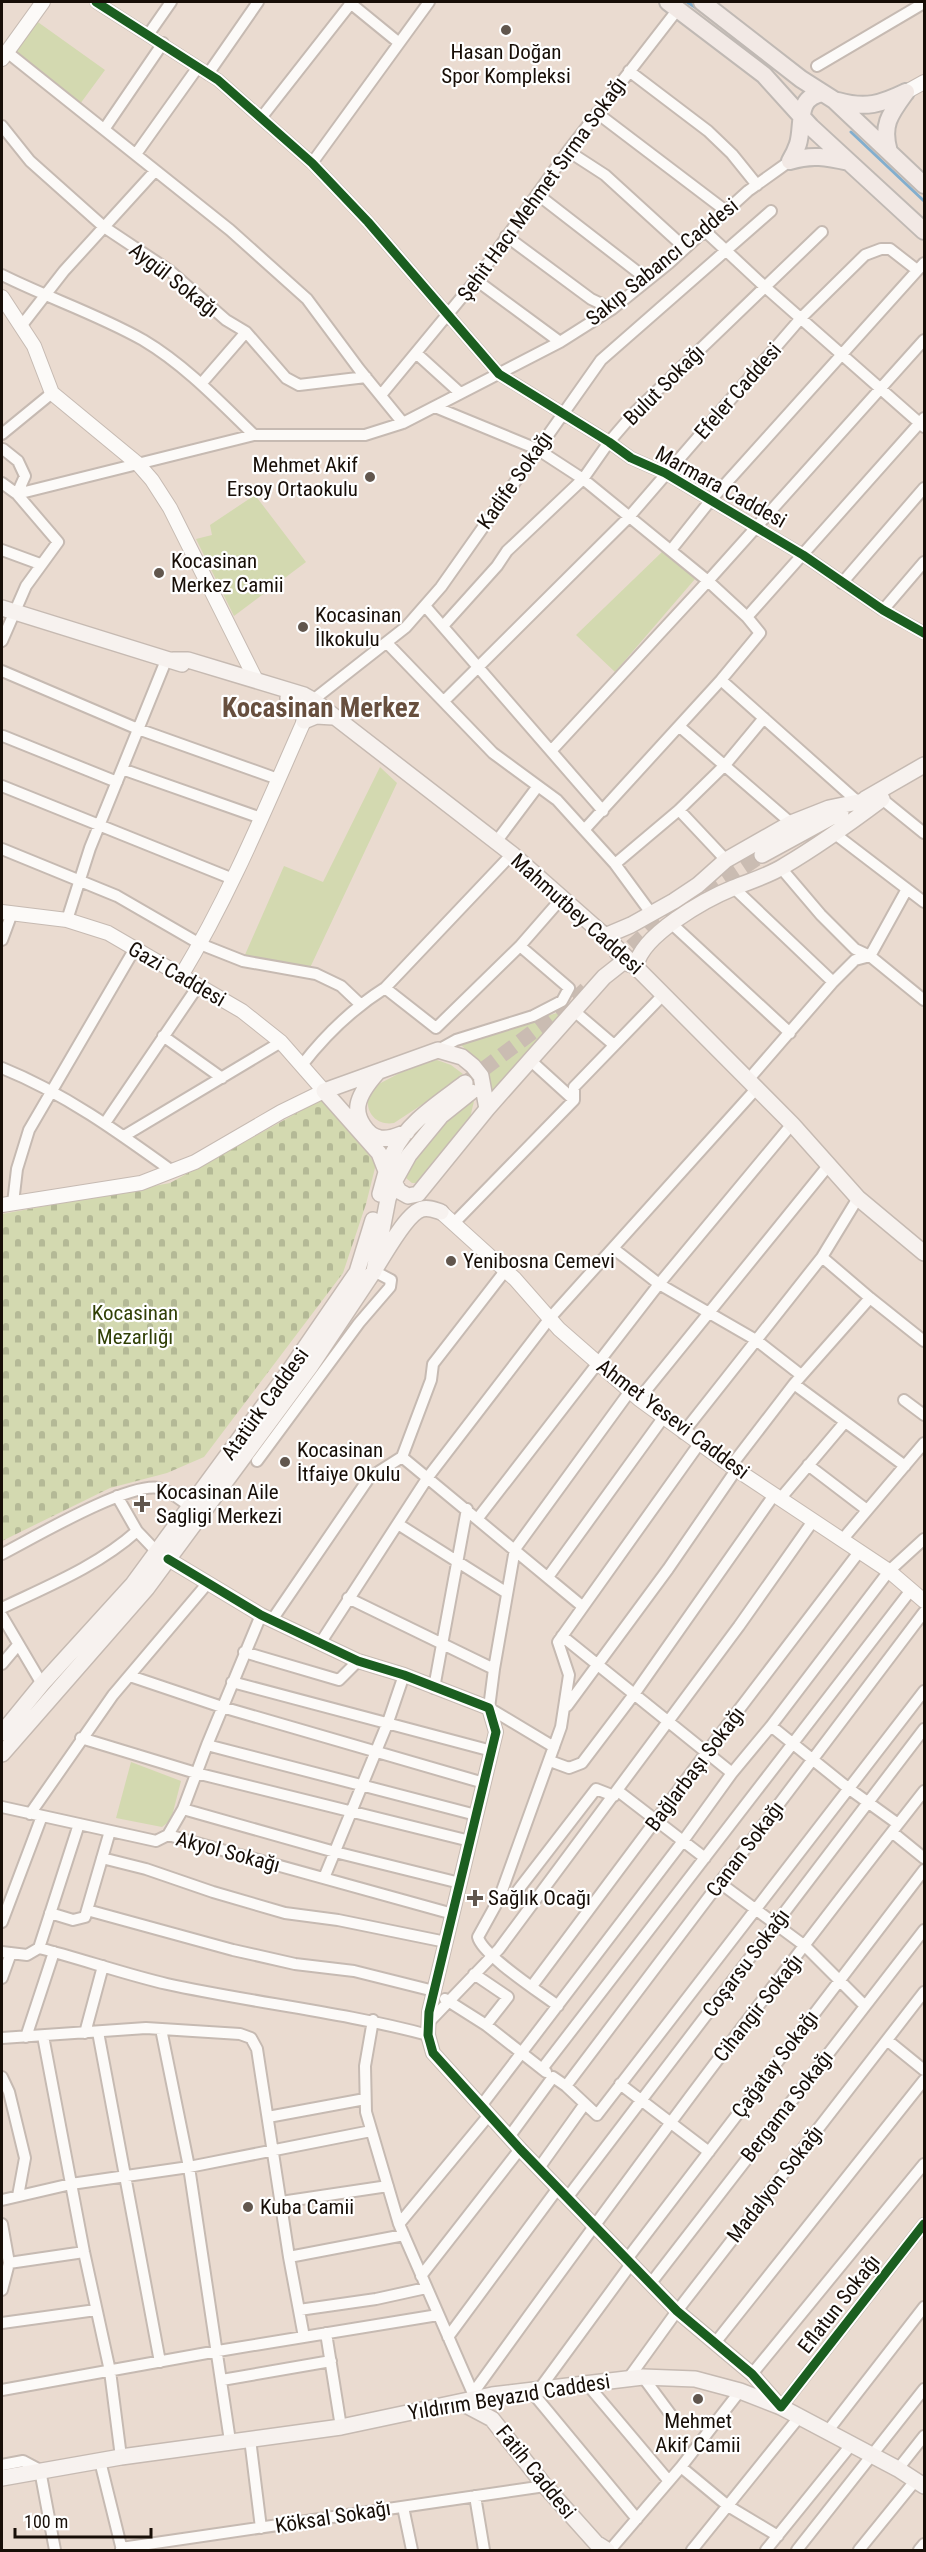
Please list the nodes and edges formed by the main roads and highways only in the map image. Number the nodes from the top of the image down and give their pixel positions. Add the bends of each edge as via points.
1 (702, 2) edge
2 (673, 5) edge
3 (828, 97) junction
4 (801, 114) junction
5 (890, 153) junction
6 (849, 162) junction
7 (923, 181) edge
8 (924, 231) edge
9 (8, 610) edge
10 (170, 659) junction
11 (333, 717) junction
12 (924, 765) edge
13 (924, 774) edge
14 (882, 799) junction
15 (858, 802) junction
16 (651, 913) junction
17 (657, 934) junction
18 (605, 936) junction
19 (636, 966) junction
20 (377, 1073) junction
21 (487, 1109) junction
22 (407, 1132) junction
23 (434, 1173) junction
24 (390, 1177) junction
25 (924, 1253) edge
26 (368, 1266) junction
27 (162, 1555) junction
28 (2, 1733) edge
29 (2, 1754) edge
30 (492, 2395) junction
31 (469, 2398) junction
32 (492, 2419) junction
33 (2, 2478) edge
34 (920, 2483) edge
35 (600, 2549) edge

1 - 3 main road
2 - 4 main road via 764,75
3 - 4 main road via 817,94 806,102
3 - 5 main road
3 - 5 main road via 869,106 906,92 887,121 884,135
4 - 6 main road
4 - 6 main road via 798,143 790,162 805,156
5 - 7 main road
6 - 8 main road
9 - 10 main road, Mahmutbey Caddesi
10 - 11 main road, Mahmutbey Caddesi via 188,660 313,700
10 - 11 main road, Mahmutbey Caddesi via 297,700 304,720
11 - 18 main road, Mahmutbey Caddesi via 512,854
12 - 15 main road
13 - 14 main road
14 - 15 main road via 763,859
14 - 17 main road via 781,868 706,902
15 - 16 main road via 829,808 791,824 726,860 698,885
16 - 17 main road via 642,932 650,937
16 - 18 main road
17 - 19 main road via 644,948
18 - 19 main road, Mahmutbey Caddesi
19 - 21 main road via 618,964
19 - 25 main road, Mahmutbey Caddesi via 792,1124 858,1198
20 - 21 main road via 438,1050 462,1057 481,1076
20 - 22 main road via 364,1088 358,1106 359,1119 378,1138
20 - 24 main road via 324,1091 379,1154
21 - 23 main road
22 - 24 main road via 394,1150
22 - 24 main road via 435,1106 468,1088
23 - 24 main road via 418,1194 408,1196 399,1191
23 - 26 main road via 431,1190 441,1212 421,1209 410,1217
24 - 26 main road via 378,1240
26 - 27 main road via 310,1367
26 - 27 main road, Atatürk Caddesi via 357,1272 191,1507
27 - 28 main road, Atatürk Caddesi via 42,1684
27 - 29 main road via 147,1588
30 - 31 main road, Yıldırım Beyazıd Caddesi
30 - 32 main road
30 - 34 main road, Yıldırım Beyazıd Caddesi via 636,2378 695,2379 740,2391 800,2415
31 - 32 main road, Fatih Caddesi
31 - 33 main road, Yıldırım Beyazıd Caddesi via 341,2427
32 - 35 main road, Fatih Caddesi

